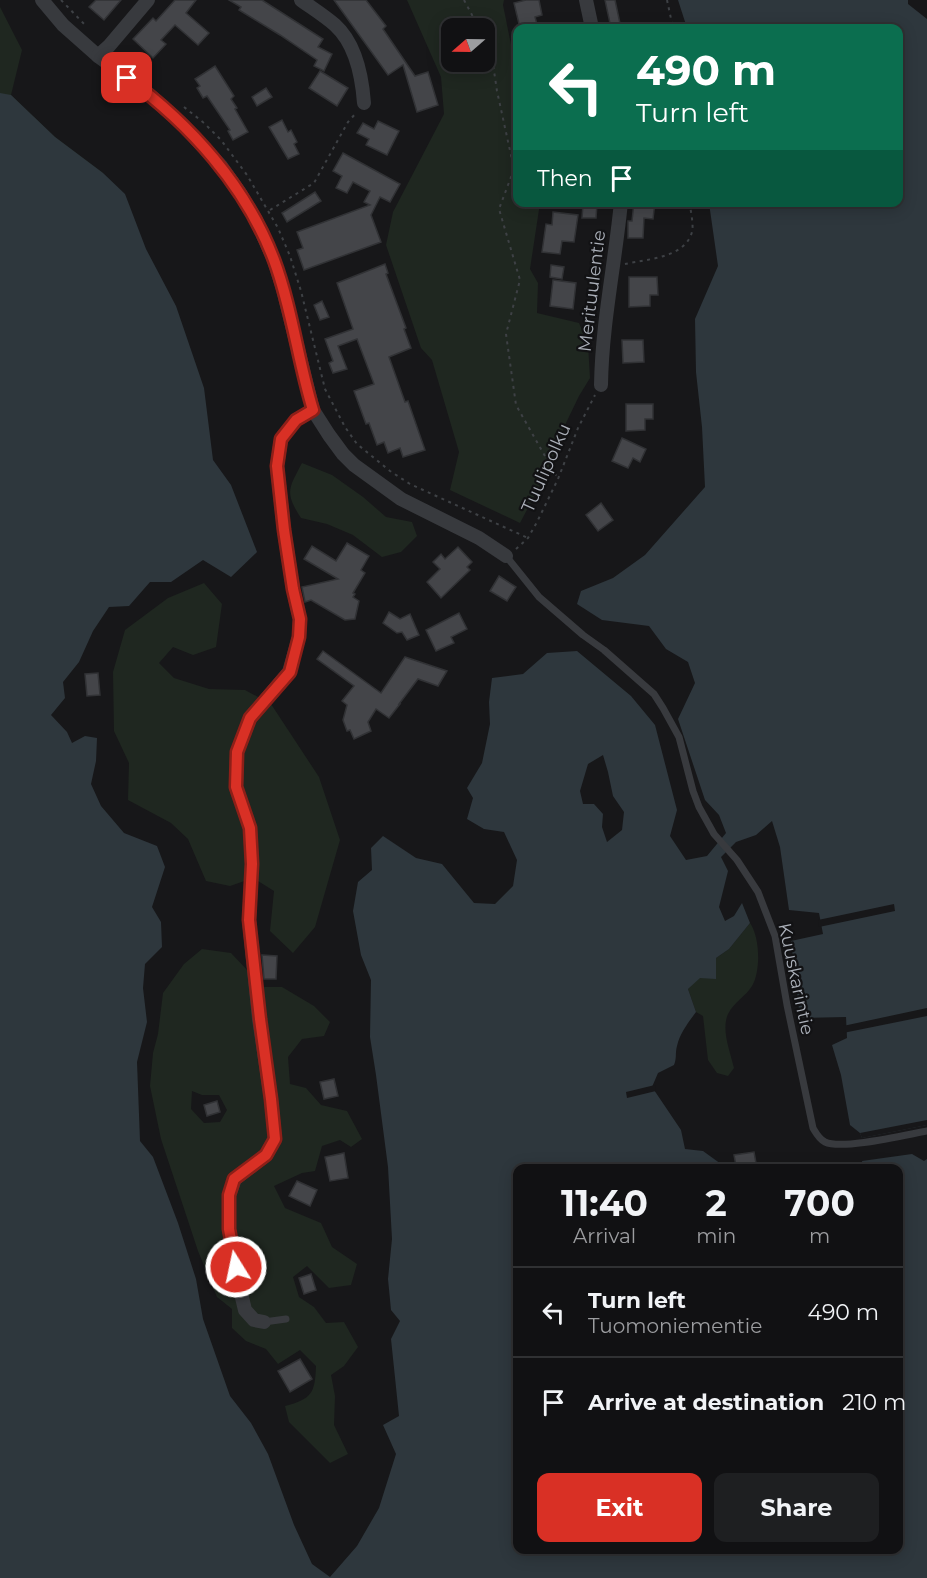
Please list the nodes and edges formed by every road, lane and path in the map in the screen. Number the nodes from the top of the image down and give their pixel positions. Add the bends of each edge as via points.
1 (42, 0) edge
2 (148, 0) edge
3 (301, 0) edge
4 (464, 0) edge
5 (586, 0) edge
6 (667, 0) edge
7 (474, 18) edge
8 (591, 24) edge
9 (672, 24) edge
10 (98, 56) junction
11 (494, 72) edge
12 (364, 103) joint
13 (513, 164) edge
14 (513, 172) edge
15 (620, 207) edge
16 (690, 207) edge
17 (269, 210) dead end
18 (614, 266) junction
19 (601, 385) joint
20 (313, 410) junction
21 (558, 479) junction
22 (506, 556) junction
23 (927, 1131) edge
24 (286, 1319) dead end
25 (264, 1322) joint

1 - 10 street
2 - 10 street
3 - 12 street via 344,35 359,70
4 - 7 path
5 - 8 street
6 - 9 path
10 - 20 street via 181,123 240,193 274,260
11 - 13 path
12 - 17 path via 348,122 314,183
14 - 21 path via 499,208 520,280 506,334 516,405
15 - 18 street, Merituulentie
16 - 18 path via 692,230 687,244 672,254
18 - 19 street, Merituulentie via 604,327
19 - 21 path, Tuulipolku via 578,428
20 - 22 street via 354,465 401,499
20 - 25 street via 296,420 281,439 277,466 300,619 299,637 290,672 250,718 237,752 236,787 250,828 249,920 275,1139 266,1155 234,1179 229,1195 229,1229 245,1310 254,1320
21 - 22 path, Tuulipolku via 528,538
22 - 23 lane, Kuuskarintie via 539,597 654,694 679,737 702,814 758,892 775,936 813,1128 822,1141 854,1144
24 - 25 lane

